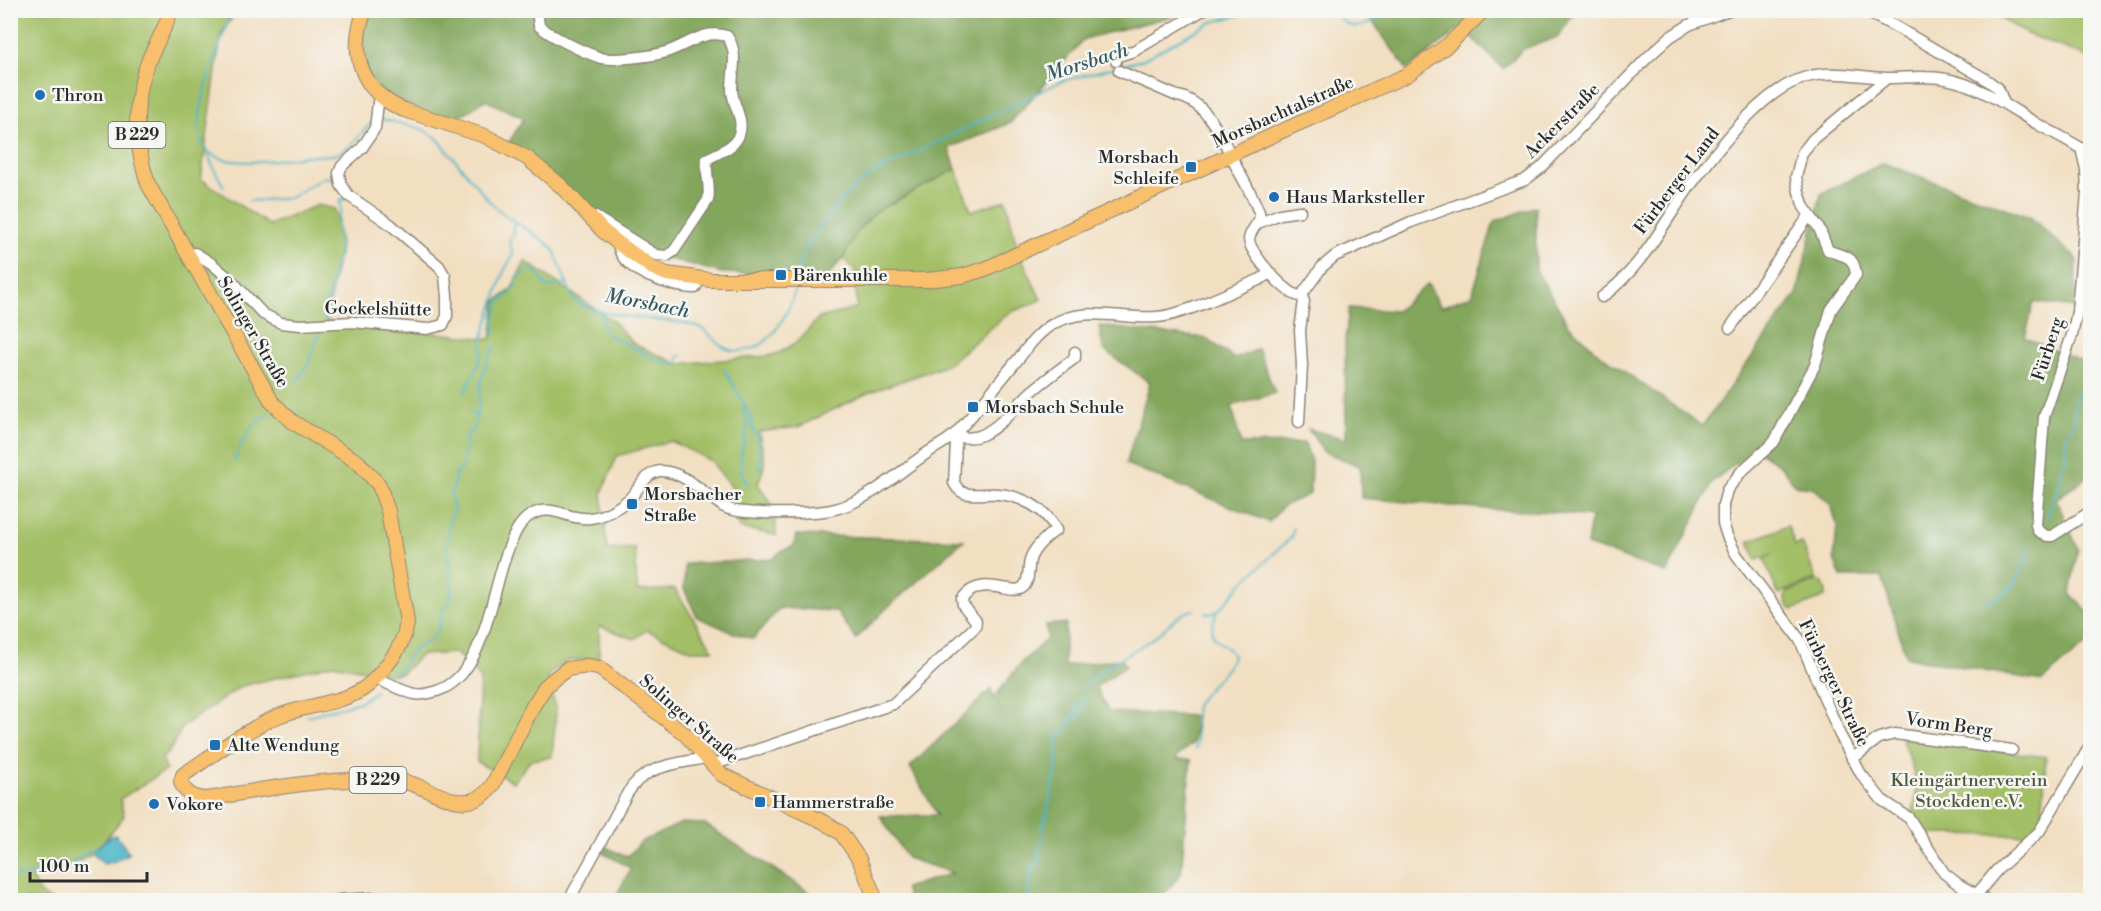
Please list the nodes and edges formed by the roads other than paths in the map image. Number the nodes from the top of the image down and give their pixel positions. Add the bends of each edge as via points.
1 (171, 10) edge
2 (364, 10) edge
3 (537, 10) edge
4 (1203, 10) edge
5 (1484, 10) edge
6 (1729, 10) edge
7 (1863, 10) edge
8 (1887, 78) junction
9 (379, 95) junction
10 (2004, 103) junction
11 (2086, 151) edge
12 (1231, 155) junction
13 (1300, 212) dead end
14 (588, 214) junction
15 (1809, 216) junction
16 (1258, 223) junction
17 (187, 255) junction
18 (1269, 273) junction
19 (1301, 296) junction
20 (1602, 297) dead end
21 (1730, 328) dead end
22 (1075, 352) dead end
23 (1299, 422) dead end
24 (955, 435) junction
25 (2091, 512) edge
26 (374, 681) junction
27 (2091, 746) edge
28 (2012, 750) dead end
29 (1852, 759) junction
30 (709, 761) junction
31 (1979, 898) edge
32 (339, 900) edge
33 (408, 900) edge
34 (569, 900) edge
35 (876, 900) edge

1 - 17 main road, Solinger Straße / B 229 via 144,74 136,129 148,184
2 - 9 main road, Morsbachtalstraße via 357,35 359,62
3 - 14 street via 539,26 549,34 603,58 666,52 704,34 718,33 732,43 732,92 742,124 730,147 707,159 708,200 674,251 667,256 656,255
4 - 12 street via 1117,63 1194,102
5 - 12 main road, Morsbachtalstraße via 1449,44 1407,75
6 - 19 street, Ackerstraße via 1670,37 1525,180 1335,256
7 - 10 street via 1984,78 1998,88
8 - 10 street, Fürberg via 1945,78
8 - 15 street, Fürberger Straße via 1813,139 1802,153 1796,177
8 - 20 street, Fürberger Land via 1816,75 1798,80 1761,102 1702,170 1642,256
9 - 14 main road, Morsbachtalstraße via 404,110 485,136 512,149 548,175
9 - 17 street, Gockelshütte via 372,133 340,170 341,185 349,196 381,217 439,266 447,296 444,325 427,329 353,322 281,323 263,314 211,263 195,254
10 - 11 street, Fürberg
11 - 25 street, Fürberg via 2077,312 2044,417 2036,525 2038,531 2052,536
12 - 14 main road, Morsbachtalstraße via 973,273 947,279 700,279 659,271 618,243
12 - 16 street via 1260,212
13 - 16 street via 1280,214
15 - 21 street
15 - 29 street, Fürberger Straße via 1828,250 1850,258 1856,275 1831,310 1815,365 1774,442 1727,490 1723,523 1736,554 1800,640
16 - 18 street via 1251,231 1250,244
17 - 26 main road, Solinger Straße / B 229 via 273,402 293,422 358,462 380,485 407,622 400,646
18 - 19 street via 1295,296
18 - 24 street via 1157,317 1095,314 1061,320 1044,329 1029,345
19 - 23 street via 1304,301
22 - 24 street via 1075,358 991,430 980,436
24 - 26 street via 856,501 836,509 792,513 727,509 692,483 663,471 650,476 620,506 591,518 541,510 525,520 515,533 479,643 463,674 444,688 420,695
24 - 30 street via 954,483 958,489 1020,499 1053,522 1056,530 1031,557 1026,583 1015,590 996,586 966,593 963,605 976,621 975,627 893,704
26 - 30 main road, Solinger Straße / B 229 via 349,696 267,721 183,775 182,786 192,796 206,799 304,783 394,780 456,801 475,800 492,786 545,687 567,669 587,666 599,668 626,687 684,734
27 - 31 street via 2039,832 1997,870
28 - 29 street, Vorm Berg via 1895,734 1879,738
29 - 31 street, Fürberger Straße via 1873,791 1909,818 1944,873
30 - 34 street via 659,768 637,780
30 - 35 main road, Solinger Straße / B 229 via 734,782 841,833 853,849
32 - 33 street

